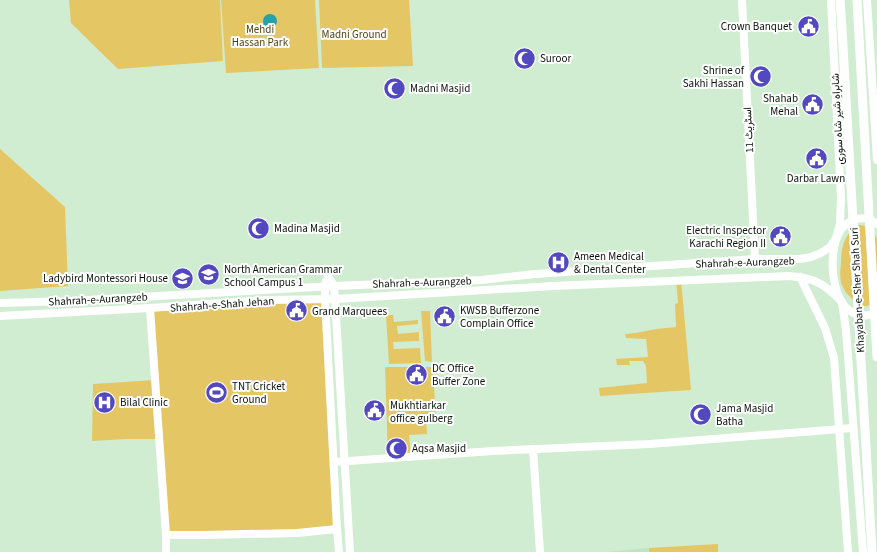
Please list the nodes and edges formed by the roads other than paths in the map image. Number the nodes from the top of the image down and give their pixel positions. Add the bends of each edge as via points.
1 (742, 0) edge
2 (830, 0) edge
3 (840, 0) edge
4 (857, 0) edge
5 (867, 0) edge
6 (877, 160) edge
7 (877, 224) edge
8 (836, 238) junction
9 (755, 259) junction
10 (800, 277) junction
11 (334, 286) junction
12 (325, 287) junction
13 (325, 299) junction
14 (335, 299) junction
15 (842, 302) junction
16 (0, 303) edge
17 (150, 308) junction
18 (877, 312) edge
19 (0, 316) edge
20 (877, 357) edge
21 (839, 428) junction
22 (853, 428) junction
23 (533, 449) junction
24 (344, 461) junction
25 (334, 462) junction
26 (337, 528) junction
27 (166, 535) junction
28 (166, 552) edge
29 (339, 552) edge
30 (350, 552) edge
31 (540, 552) edge
32 (848, 552) edge
33 (863, 552) edge
34 (872, 552) edge

1 - 9 main road, اسٹریٹ 11
2 - 8 main road, شاہراہِ شیر شاہ سوری via 841,197 840,224
3 - 34 main road, Khayaban-e-Sher Shah Suri
4 - 20 main road, Khayaban-e-Sher Shah Suri
5 - 6 main road
7 - 8 main road, Shahrah-e-Aurangzeb via 864,218 856,218 840,230
8 - 9 main road, Shahrah-e-Aurangzeb via 821,253 811,257
8 - 15 main road, شاہراہِ شیر شاہ سوری via 833,257 834,281
9 - 11 main road, Shahrah-e-Aurangzeb via 482,280
10 - 14 main road, Shahrah-e-Aurangzeb via 568,285
10 - 15 main road, Shahrah-e-Aurangzeb via 822,285
10 - 21 main road via 825,328 834,358
11 - 12 main road, Shahrah-e-Aurangzeb
11 - 14 main road
12 - 13 main road
12 - 16 main road, Shahrah-e-Aurangzeb
13 - 14 main road, Shahrah-e-Aurangzeb
13 - 17 main road, Shahrah-e-Shah Jehan
13 - 25 main road
14 - 24 main road
15 - 18 main road, Shahrah-e-Aurangzeb via 854,314 864,316
15 - 22 main road
17 - 19 main road, Shahrah-e-Shah Jehan
17 - 27 main road
21 - 22 main road
21 - 23 main road via 658,444
21 - 32 main road
22 - 33 main road
23 - 24 main road
23 - 31 main road
24 - 25 main road
24 - 30 main road
25 - 26 main road
26 - 27 main road via 297,533
26 - 29 main road
27 - 28 main road

